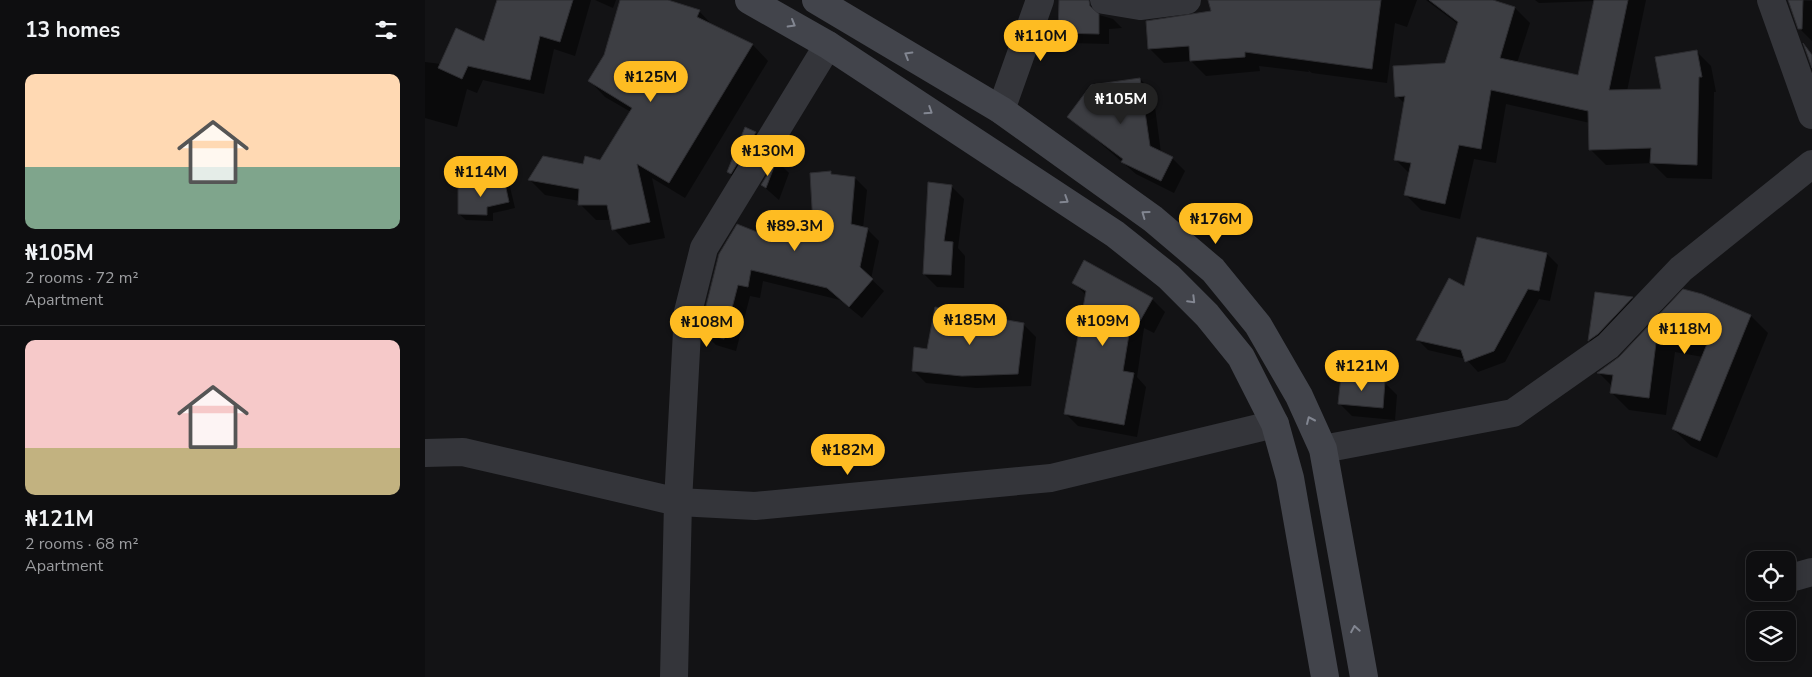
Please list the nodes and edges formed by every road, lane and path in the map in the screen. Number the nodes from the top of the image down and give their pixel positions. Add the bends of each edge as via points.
1 (749, 0) edge
2 (816, 0) edge
3 (1040, 0) edge
4 (1105, 0) edge
5 (1187, 0) edge
6 (1771, 0) edge
7 (827, 45) junction
8 (1001, 110) junction
9 (1812, 115) edge
10 (1812, 164) edge
11 (1275, 424) junction
12 (1323, 449) junction
13 (425, 452) edge
14 (677, 502) junction
15 (1812, 572) edge
16 (1796, 576) edge
17 (673, 677) edge
18 (1325, 677) edge
19 (1364, 677) edge

1 -> 7 street
8 -> 2 street
3 - 8 street
4 - 5 street via 1139,6
6 - 9 street
7 -> 11 street via 1115,234 1169,277 1207,315 1241,357
7 - 14 street via 704,248 688,312
12 -> 8 street via 1299,396 1258,325 1213,270 1153,220
10 - 12 street via 1681,269 1608,346 1513,413
11 - 14 street via 1051,478 755,506
11 - 18 street via 1290,478
19 -> 12 street
13 - 14 street via 463,452
14 - 17 street
15 - 16 street

